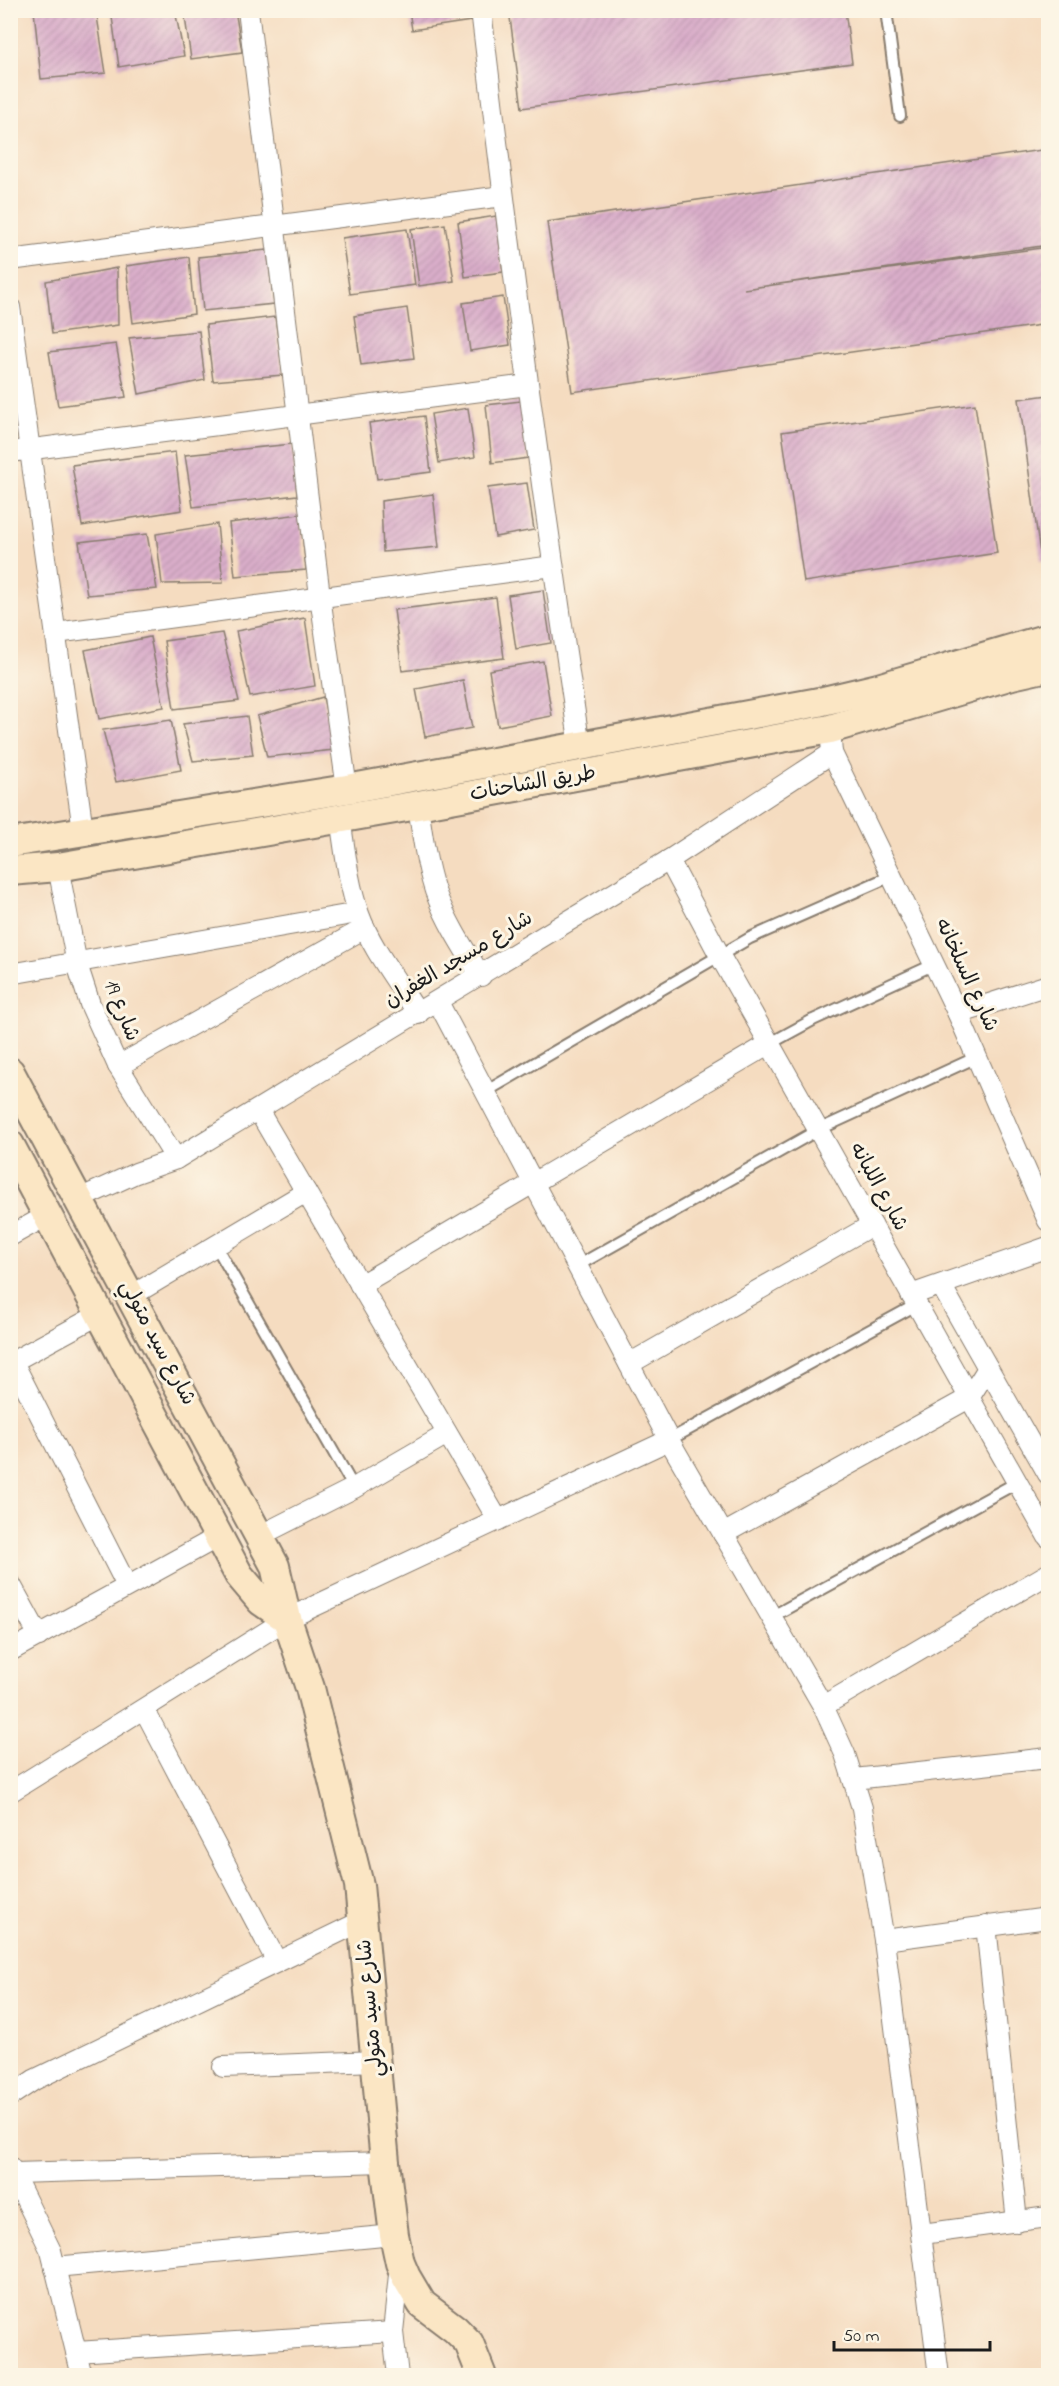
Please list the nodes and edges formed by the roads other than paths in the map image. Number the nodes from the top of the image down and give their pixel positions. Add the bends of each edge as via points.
1 (248, 10) edge
2 (482, 10) edge
3 (886, 10) edge
4 (900, 116) dead end
5 (503, 196) junction
6 (275, 226) junction
7 (10, 260) edge
8 (10, 307) edge
9 (528, 385) junction
10 (298, 415) junction
11 (20, 450) edge
12 (553, 566) junction
13 (320, 596) junction
14 (56, 633) junction
15 (1048, 638) edge
16 (1048, 666) edge
17 (831, 741) junction
18 (580, 747) junction
19 (347, 789) junction
20 (418, 805) junction
21 (340, 818) junction
22 (83, 830) junction
23 (10, 843) edge
24 (669, 860) junction
25 (58, 867) junction
26 (10, 871) edge
27 (891, 876) junction
28 (362, 920) junction
29 (720, 956) junction
30 (77, 964) junction
31 (935, 964) junction
32 (10, 974) edge
33 (481, 976) junction
34 (1048, 985) edge
35 (438, 1002) junction
36 (418, 1014) junction
37 (958, 1014) junction
38 (769, 1044) junction
39 (977, 1057) junction
40 (118, 1066) junction
41 (10, 1072) edge
42 (485, 1092) junction
43 (258, 1110) junction
44 (818, 1130) junction
45 (13, 1155) edge
46 (176, 1159) junction
47 (534, 1184) junction
48 (306, 1192) junction
49 (79, 1199) junction
50 (48, 1215) junction
51 (1048, 1221) edge
52 (872, 1225) junction
53 (10, 1236) edge
54 (216, 1246) junction
55 (1048, 1247) edge
56 (577, 1266) junction
57 (360, 1285) junction
58 (940, 1285) junction
59 (131, 1296) junction
60 (914, 1300) junction
61 (100, 1314) junction
62 (12, 1363) edge
63 (629, 1364) junction
64 (988, 1368) junction
65 (969, 1398) junction
66 (447, 1434) junction
67 (669, 1440) junction
68 (1048, 1474) edge
69 (1018, 1482) junction
70 (354, 1488) junction
71 (498, 1520) junction
72 (723, 1534) junction
73 (261, 1535) junction
74 (219, 1537) junction
75 (1048, 1537) edge
76 (1048, 1574) edge
77 (10, 1583) edge
78 (127, 1586) junction
79 (771, 1617) junction
80 (287, 1619) junction
81 (39, 1636) junction
82 (10, 1651) edge
83 (823, 1706) junction
84 (144, 1709) junction
85 (1048, 1758) edge
86 (854, 1779) junction
87 (10, 1792) edge
88 (1048, 1918) edge
89 (364, 1920) junction
90 (986, 1926) junction
91 (884, 1940) junction
92 (277, 1962) junction
93 (376, 2061) junction
94 (223, 2067) dead end
95 (10, 2096) edge
96 (385, 2162) junction
97 (13, 2170) edge
98 (1048, 2217) edge
99 (1017, 2222) junction
100 (922, 2234) junction
101 (394, 2235) junction
102 (400, 2263) junction
103 (55, 2268) junction
104 (393, 2332) junction
105 (76, 2352) junction
106 (82, 2376) edge
107 (398, 2376) edge
108 (482, 2376) edge
109 (939, 2376) edge

1 - 6 street
2 - 5 street
3 - 4 lane
5 - 6 street
5 - 9 street
6 - 7 street
6 - 10 street
8 - 11 street
9 - 10 street
9 - 12 street
10 - 11 street
10 - 13 street
11 - 14 street
12 - 13 street
12 - 18 street
13 - 14 street
13 - 19 street
14 - 22 street
15 - 18 main road, طريق الشاحنات via 819,702
16 - 17 main road, طريق الشاحنات
17 - 20 main road, طريق الشاحنات
17 - 24 street, شارع مسجد الغفران
17 - 27 street, شارع السلخانه
18 - 19 main road, طريق الشاحنات
19 - 22 main road, طريق الشاحنات
20 - 21 main road, طريق الشاحنات
20 - 33 street via 424,849 436,892 454,932
21 - 25 main road, طريق الشاحنات
21 - 28 street via 349,877
22 - 23 main road, طريق الشاحنات
24 - 29 street, شارع اللبانه
24 - 33 street, شارع مسجد الغفران
25 - 26 main road, طريق الشاحنات
25 - 30 street, شارع 19
27 - 29 lane via 750,938
27 - 31 street, شارع السلخانه
28 - 30 street
28 - 36 street
28 - 40 street
29 - 38 street, شارع اللبانه
29 - 42 lane
30 - 32 street
30 - 40 street, شارع 19
31 - 37 street, شارع السلخانه
31 - 38 lane
33 - 35 street, شارع مسجد الغفران
34 - 37 street
35 - 36 street, شارع مسجد الغفران
35 - 42 street
36 - 43 street, شارع مسجد الغفران
37 - 39 street, شارع السلخانه
38 - 44 street, شارع اللبانه
38 - 47 street
39 - 44 lane
39 - 51 street, شارع السلخانه
40 - 46 street, شارع 19
41 - 49 main road, شارع سيد متولي
42 - 47 street
43 - 46 street, شارع مسجد الغفران
43 - 48 street
44 - 52 street, شارع اللبانه
44 - 56 lane
45 - 50 main road, شارع سيد متولي
46 - 49 street, شارع مسجد الغفران
47 - 56 street
47 - 57 street
48 - 54 street
48 - 57 street
49 - 59 main road, شارع سيد متولي
50 - 53 street
50 - 61 main road, شارع سيد متولي
52 - 60 street, شارع اللبانه
52 - 63 street
54 - 59 street
54 - 70 lane
55 - 58 street
56 - 63 street
57 - 66 street
58 - 60 street
58 - 64 street
59 - 73 main road, شارع سيد متولي
60 - 65 street, شارع اللبانه
60 - 67 lane
61 - 62 street
61 - 74 main road, شارع سيد متولي
62 - 78 street
63 - 67 street
64 - 65 street
64 - 68 street
65 - 69 street, شارع اللبانه
65 - 72 street
66 - 70 street
66 - 71 street
67 - 71 street
67 - 72 street
69 - 75 street, شارع اللبانه
69 - 79 lane
70 - 73 street
71 - 80 street
72 - 79 street
73 - 80 main road, شارع سيد متولي via 280,1579
74 - 78 street
74 - 80 main road, شارع سيد متولي via 250,1590
76 - 83 street
77 - 81 street
78 - 81 street
79 - 83 street
80 - 84 street
80 - 89 main road, شارع سيد متولي via 313,1697
81 - 82 street
83 - 86 street
84 - 87 street
84 - 92 street
85 - 86 street
86 - 91 street
88 - 90 street
89 - 92 street
89 - 93 main road, شارع سيد متولي
90 - 91 street
90 - 99 street
91 - 100 street
92 - 95 street via 34,2080
93 - 94 street
93 - 96 main road, شارع سيد متولي
96 - 97 street
96 - 101 main road, شارع سيد متولي
97 - 103 street via 51,2251
98 - 99 street
99 - 100 street
100 - 109 street
101 - 102 main road, شارع سيد متولي
101 - 103 street
102 - 104 street
102 - 108 main road, شارع سيد متولي via 423,2304 469,2343
103 - 105 street
104 - 105 street
104 - 107 street
105 - 106 street

